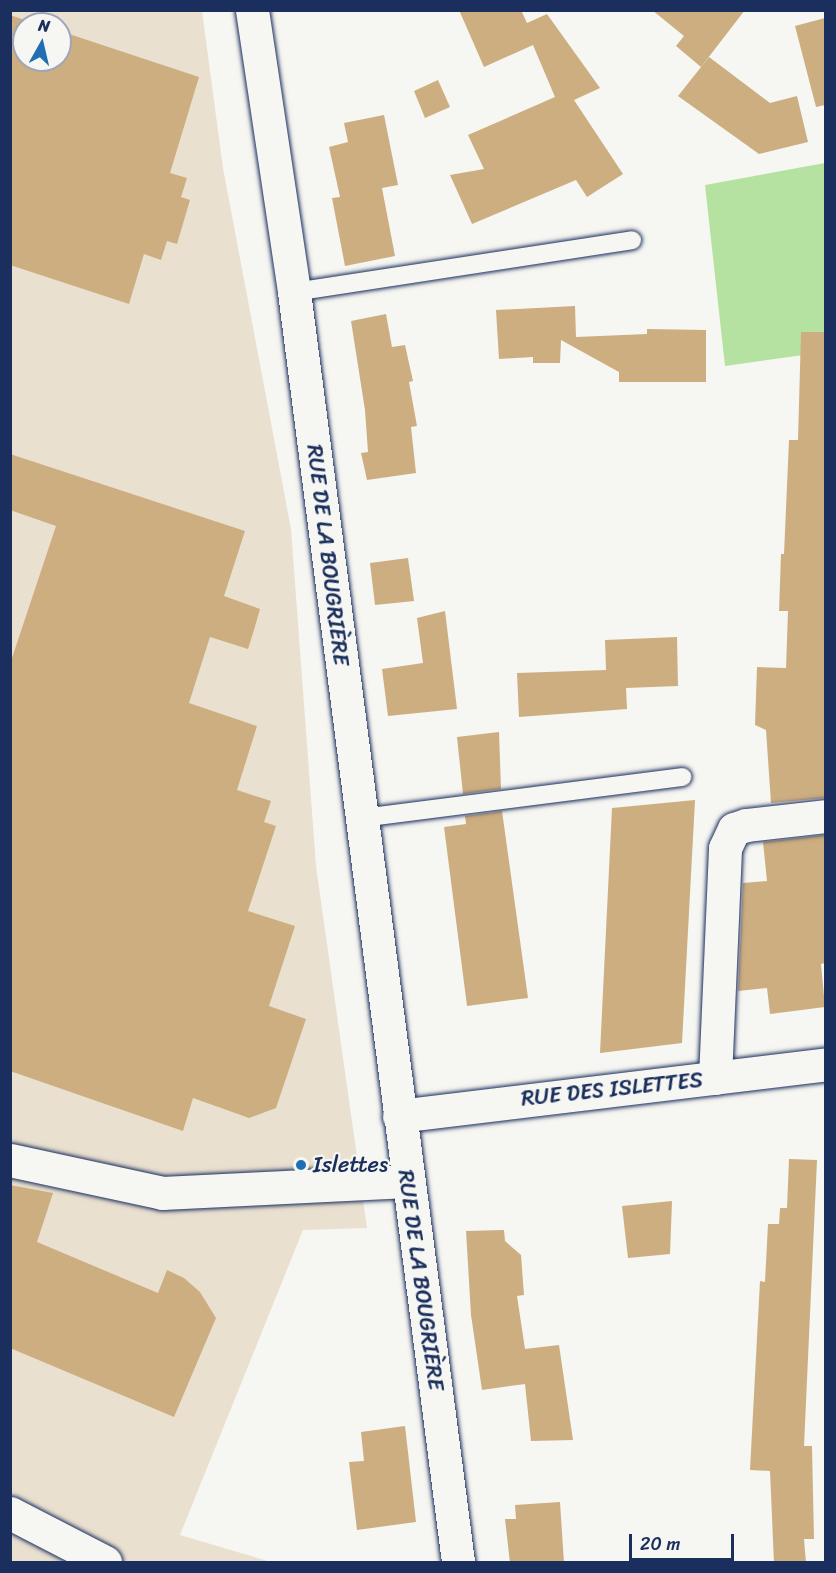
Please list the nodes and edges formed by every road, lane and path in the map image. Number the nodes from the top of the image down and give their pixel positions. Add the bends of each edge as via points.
1 (252, 10) edge
2 (632, 240) dead end
3 (294, 292) junction
4 (682, 777) dead end
5 (825, 816) edge
6 (362, 818) junction
7 (825, 1064) edge
8 (715, 1078) junction
9 (399, 1116) junction
10 (10, 1160) edge
11 (408, 1181) junction
12 (10, 1513) edge
13 (105, 1563) edge
14 (458, 1563) edge

1 - 3 street, RUE DE LA BOUGRIÈRE
2 - 3 lane
3 - 6 street, RUE DE LA BOUGRIÈRE
4 - 6 lane
5 - 8 street via 746,825 734,830 725,848
6 - 9 street, RUE DE LA BOUGRIÈRE
7 - 8 street, RUE DES ISLETTES
8 - 9 street, RUE DES ISLETTES
9 - 11 street, RUE DE LA BOUGRIÈRE
10 - 11 street via 162,1193
11 - 14 street, RUE DE LA BOUGRIÈRE
12 - 13 street

